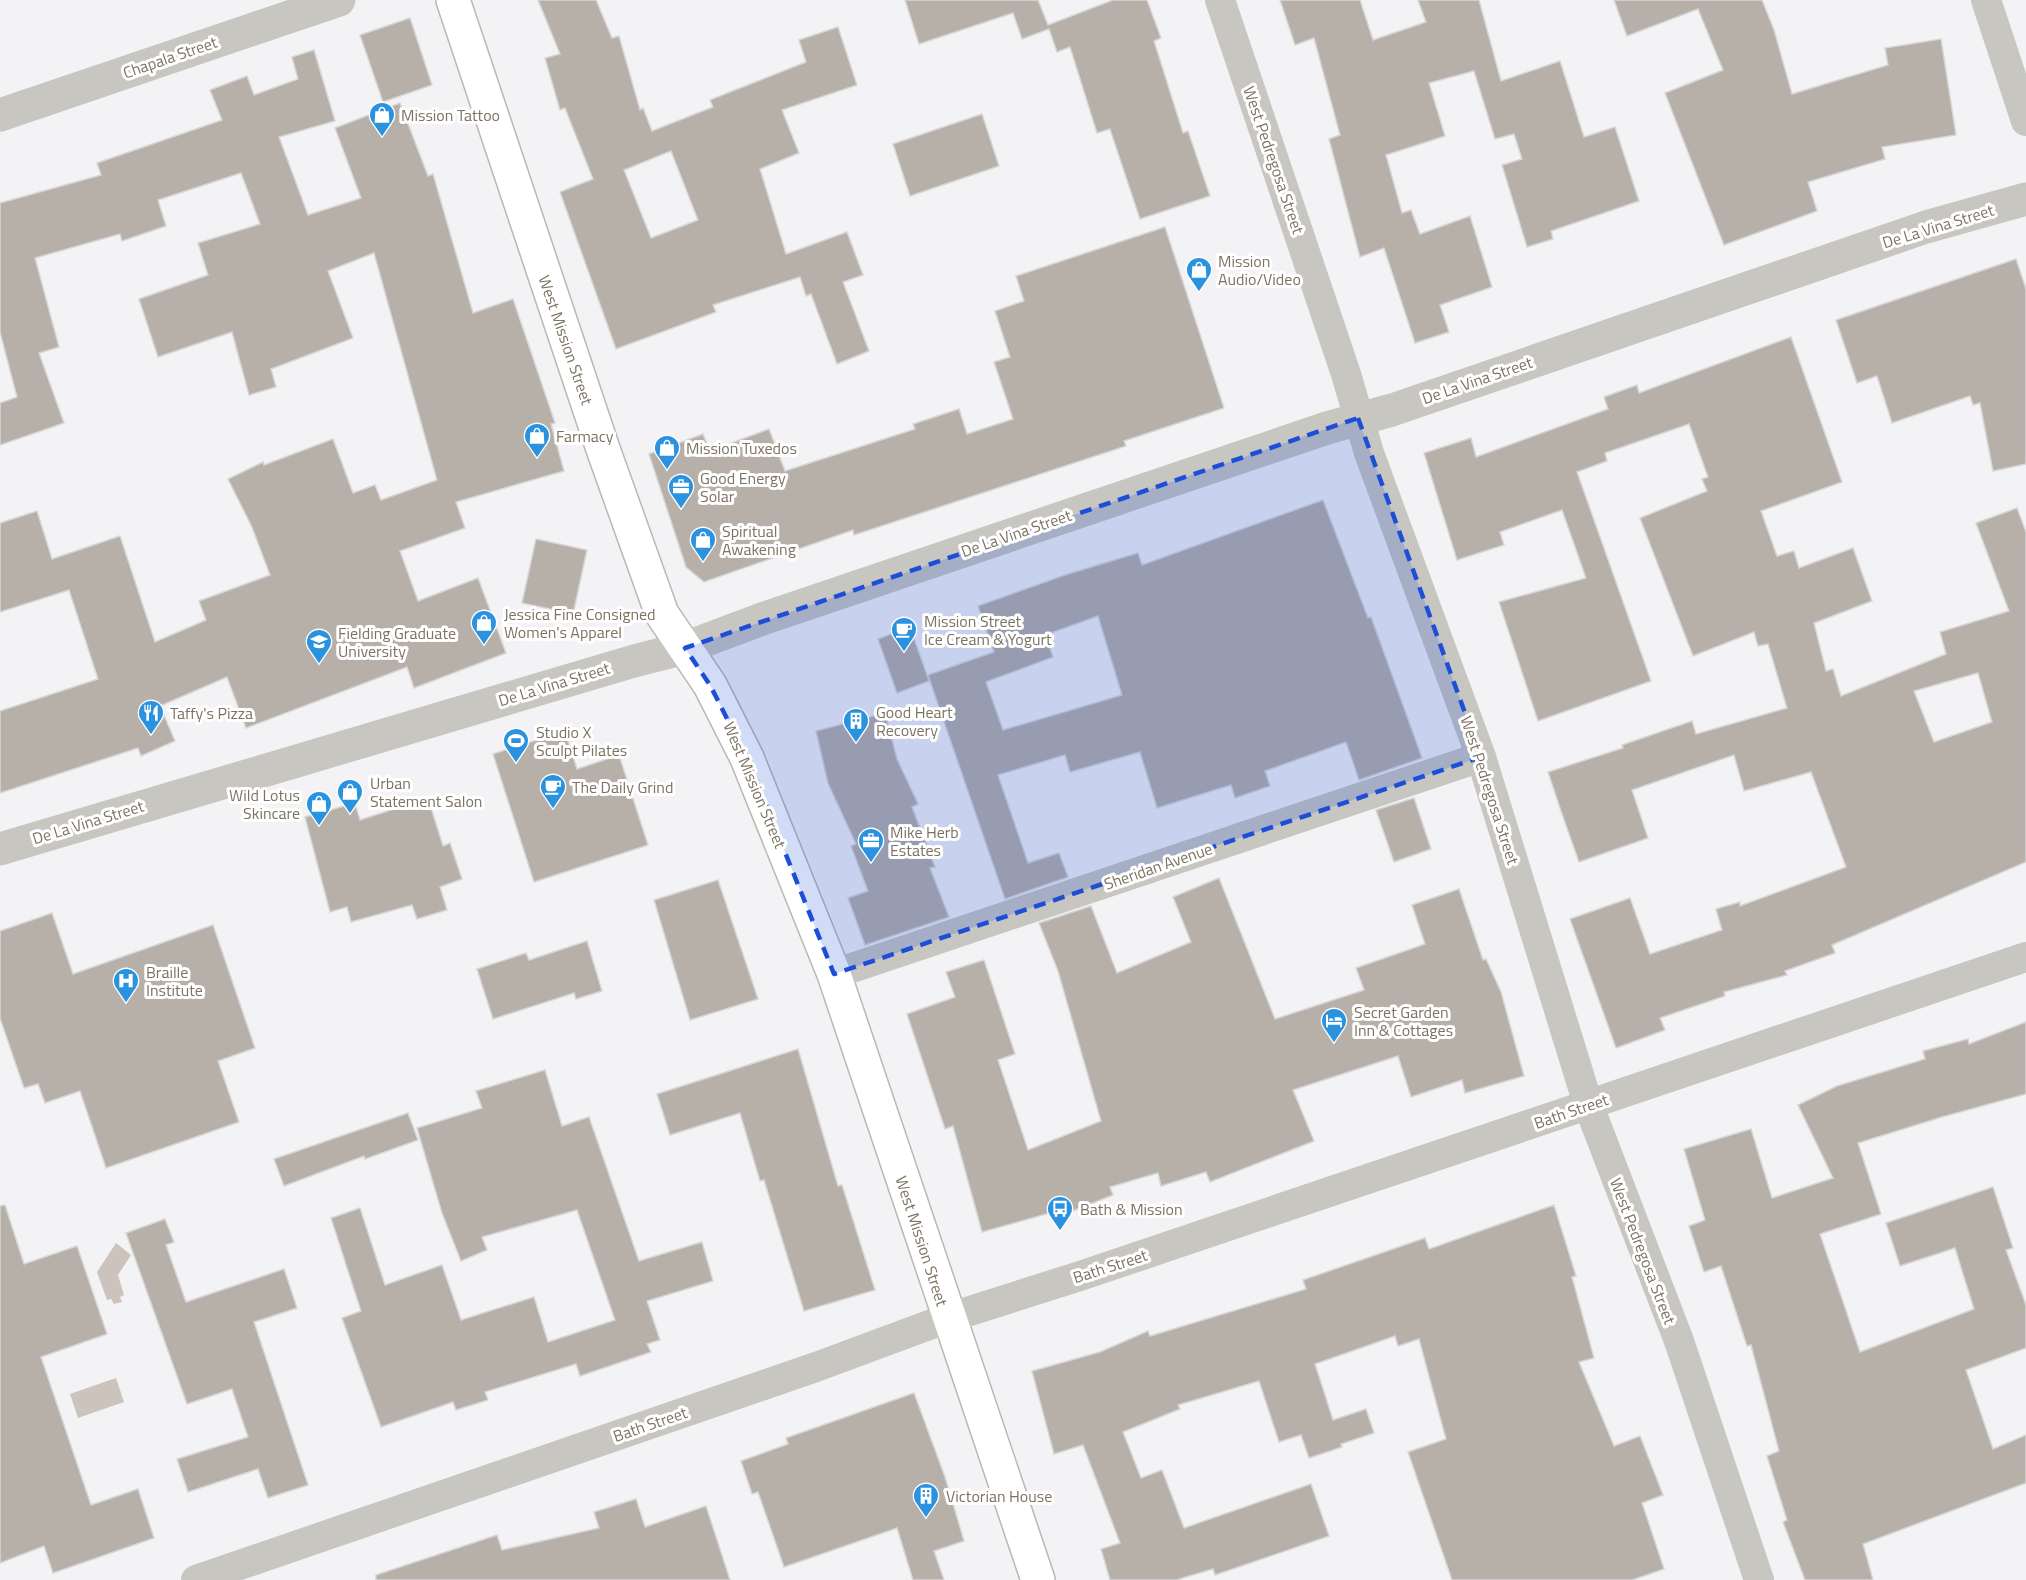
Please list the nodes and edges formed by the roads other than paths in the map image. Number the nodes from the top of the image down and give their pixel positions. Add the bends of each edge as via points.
1 (339, 0) edge
2 (453, 0) edge
3 (1220, 0) edge
4 (1986, 0) edge
5 (0, 115) edge
6 (2026, 121) edge
7 (2026, 199) edge
8 (1359, 418) junction
9 (686, 648) junction
10 (1481, 757) junction
11 (0, 849) edge
12 (2026, 957) edge
13 (834, 974) junction
14 (1588, 1104) junction
15 (948, 1318) junction
16 (196, 1580) edge
17 (1038, 1580) edge
18 (1759, 1580) edge

1 - 5 street, Chapala Street
2 - 9 main road, West Mission Street via 650,581 662,614
3 - 8 street, West Pedregosa Street
4 - 6 street
7 - 8 street, De La Vina Street via 1926,227
8 - 9 street, De La Vina Street
8 - 10 street, West Pedregosa Street
9 - 11 street, De La Vina Street
9 - 13 main road, West Mission Street via 710,685 747,758
10 - 13 street, Sheridan Avenue
10 - 14 street, West Pedregosa Street
12 - 14 street, Bath Street
13 - 15 main road, West Mission Street
14 - 15 street, Bath Street
14 - 18 street, West Pedregosa Street via 1678,1341
15 - 16 street, Bath Street
15 - 17 main road, West Mission Street

